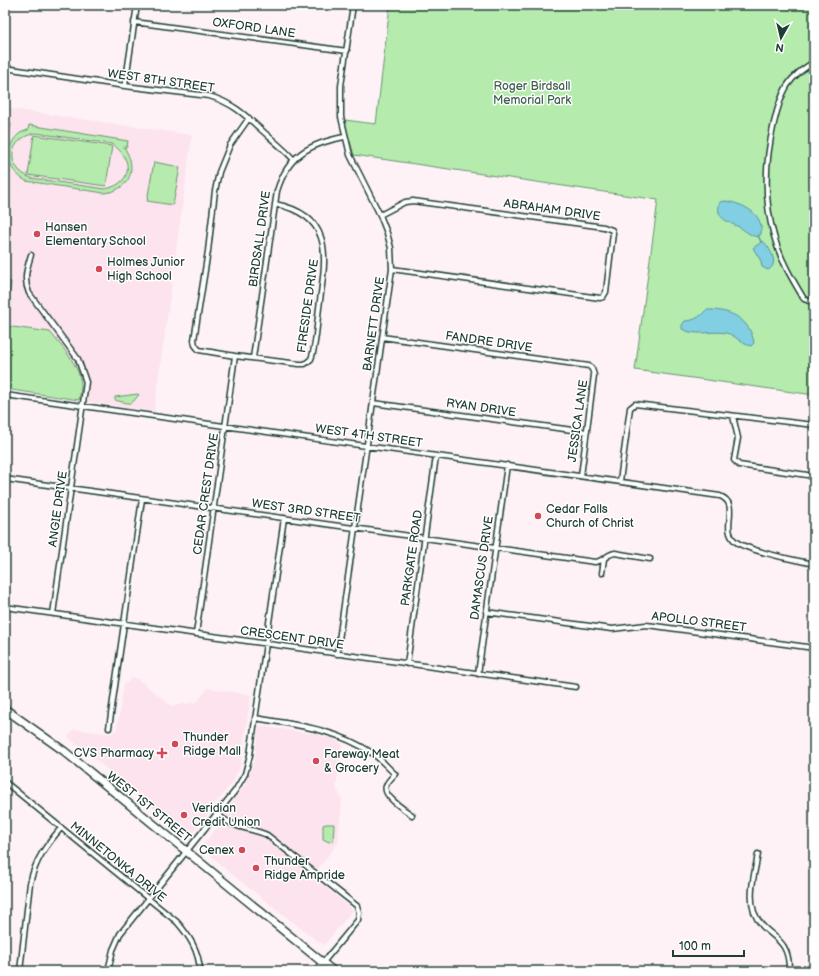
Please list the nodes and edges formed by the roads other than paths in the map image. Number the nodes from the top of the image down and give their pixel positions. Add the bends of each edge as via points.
1 (136, 5) edge
2 (353, 5) edge
3 (134, 22) junction
4 (347, 51) junction
5 (814, 62) edge
6 (5, 68) edge
7 (125, 86) junction
8 (249, 118) junction
9 (344, 137) junction
10 (294, 160) junction
11 (275, 204) junction
12 (380, 215) junction
13 (31, 255) dead end
14 (392, 269) junction
15 (814, 300) edge
16 (382, 337) junction
17 (235, 356) junction
18 (253, 358) junction
19 (592, 369) joint
20 (5, 395) edge
21 (373, 403) junction
22 (84, 406) junction
23 (734, 416) junction
24 (814, 425) edge
25 (225, 426) junction
26 (587, 432) junction
27 (367, 446) junction
28 (436, 456) junction
29 (507, 465) junction
30 (580, 476) junction
31 (814, 476) edge
32 (5, 479) edge
33 (620, 481) junction
34 (71, 489) junction
35 (142, 498) junction
36 (214, 508) junction
37 (284, 518) junction
38 (355, 528) junction
39 (425, 538) junction
40 (495, 548) junction
41 (604, 559) junction
42 (650, 559) dead end
43 (814, 564) edge
44 (602, 573) dead end
45 (5, 607) edge
46 (486, 612) junction
47 (53, 614) junction
48 (124, 624) junction
49 (196, 634) junction
50 (265, 644) junction
51 (814, 648) edge
52 (337, 654) junction
53 (407, 664) junction
54 (478, 674) junction
55 (576, 688) dead end
56 (5, 709) edge
57 (255, 718) junction
58 (109, 728) dead end
59 (5, 782) edge
60 (217, 814) junction
61 (412, 815) dead end
62 (61, 828) junction
63 (186, 851) junction
64 (758, 854) dead end
65 (148, 899) junction
66 (323, 962) junction
67 (20, 971) edge
68 (108, 971) edge
69 (200, 971) edge
70 (316, 971) edge
71 (333, 971) edge
72 (789, 971) edge

1 - 3 street
2 - 4 street, BARNETT DRIVE
3 - 4 street, OXFORD LANE
3 - 7 street
4 - 9 street, BARNETT DRIVE via 340,97
5 - 15 street via 797,73 780,98 769,144 766,180 769,214 780,255 804,300
6 - 7 street, WEST 8TH STREET
7 - 8 street, WEST 8TH STREET via 209,96 231,104
8 - 10 street, WEST 8TH STREET
8 - 17 street, FIRESIDE DRIVE via 230,145 219,172 194,340 196,347 202,351
9 - 10 street, BIRDSALL DRIVE via 314,145
9 - 12 street, BARNETT DRIVE via 350,155
10 - 11 street, BIRDSALL DRIVE via 282,178
11 - 18 street, BIRDSALL DRIVE
11 - 18 street, FIRESIDE DRIVE via 294,209 306,216 324,243 325,263 313,348 311,359 306,364
12 - 14 street, BARNETT DRIVE via 389,240
12 - 14 street, ABRAHAM DRIVE via 405,202 413,201 604,227 614,233 606,292 600,298
13 - 22 street, ANGIE DRIVE via 26,273 26,287 81,365 86,382
14 - 16 street, BARNETT DRIVE
16 - 19 street, FANDRE DRIVE via 586,365
16 - 21 street, BARNETT DRIVE
17 - 18 street, FIRESIDE DRIVE
17 - 25 street, CEDAR CREST DRIVE
19 - 26 street, JESSICA LANE via 594,375
20 - 22 street, WEST 4TH STREET
21 - 26 street, RYAN DRIVE
21 - 27 street, BARNETT DRIVE
22 - 25 street, WEST 4TH STREET
22 - 34 street, ANGIE DRIVE
23 - 24 street
23 - 31 street via 738,438 734,460 739,464
23 - 33 street via 632,405
25 - 27 street, WEST 4TH STREET
25 - 36 street, CEDAR CREST DRIVE
26 - 30 street, JESSICA LANE
27 - 28 street, WEST 4TH STREET
27 - 38 street, BARNETT DRIVE
28 - 29 street, WEST 4TH STREET
28 - 39 street, PARKGATE ROAD
29 - 30 street, WEST 4TH STREET
29 - 40 street, DAMASCUS DRIVE
30 - 33 street, WEST 4TH STREET
32 - 34 street, WEST 3RD STREET
33 - 43 street, WEST 4TH STREET via 720,496 728,501 729,531 735,541
34 - 35 street, WEST 3RD STREET
34 - 47 street, ANGIE DRIVE
35 - 36 street, WEST 3RD STREET
35 - 48 street
36 - 37 street, WEST 3RD STREET
36 - 49 street, CEDAR CREST DRIVE
37 - 38 street, WEST 3RD STREET
37 - 50 street
38 - 39 street, WEST 3RD STREET
38 - 52 street, BARNETT DRIVE
39 - 40 street, WEST 3RD STREET
39 - 53 street, PARKGATE ROAD
40 - 41 street, WEST 3RD STREET via 595,562
40 - 46 street, DAMASCUS DRIVE
41 - 42 street, WEST 3RD STREET via 615,553
41 - 44 street
45 - 47 street, CRESCENT DRIVE
46 - 51 street, APOLLO STREET via 612,629 655,626
46 - 54 street, DAMASCUS DRIVE
47 - 48 street, CRESCENT DRIVE
48 - 49 street, CRESCENT DRIVE
48 - 58 street
49 - 50 street, CRESCENT DRIVE
50 - 52 street, CRESCENT DRIVE
50 - 57 street
52 - 53 street, CRESCENT DRIVE
53 - 54 street, CRESCENT DRIVE
54 - 55 street, CRESCENT DRIVE
56 - 63 main road, WEST 1ST STREET via 64,751
57 - 60 street via 245,774
57 - 61 street via 331,732 373,753 395,774 386,785 387,795
59 - 62 street, MINNETONKA DRIVE
60 - 63 street
60 - 66 street via 237,827 267,835 357,906 358,920
62 - 65 street, MINNETONKA DRIVE
62 - 67 street via 40,856 32,874
63 - 65 street
63 - 66 main road, WEST 1ST STREET
64 - 72 street via 752,894 754,911 760,924 783,944
65 - 68 street via 116,943
65 - 69 street, MINNETONKA DRIVE via 186,932 197,952
66 - 70 street
66 - 71 main road, WEST 1ST STREET

